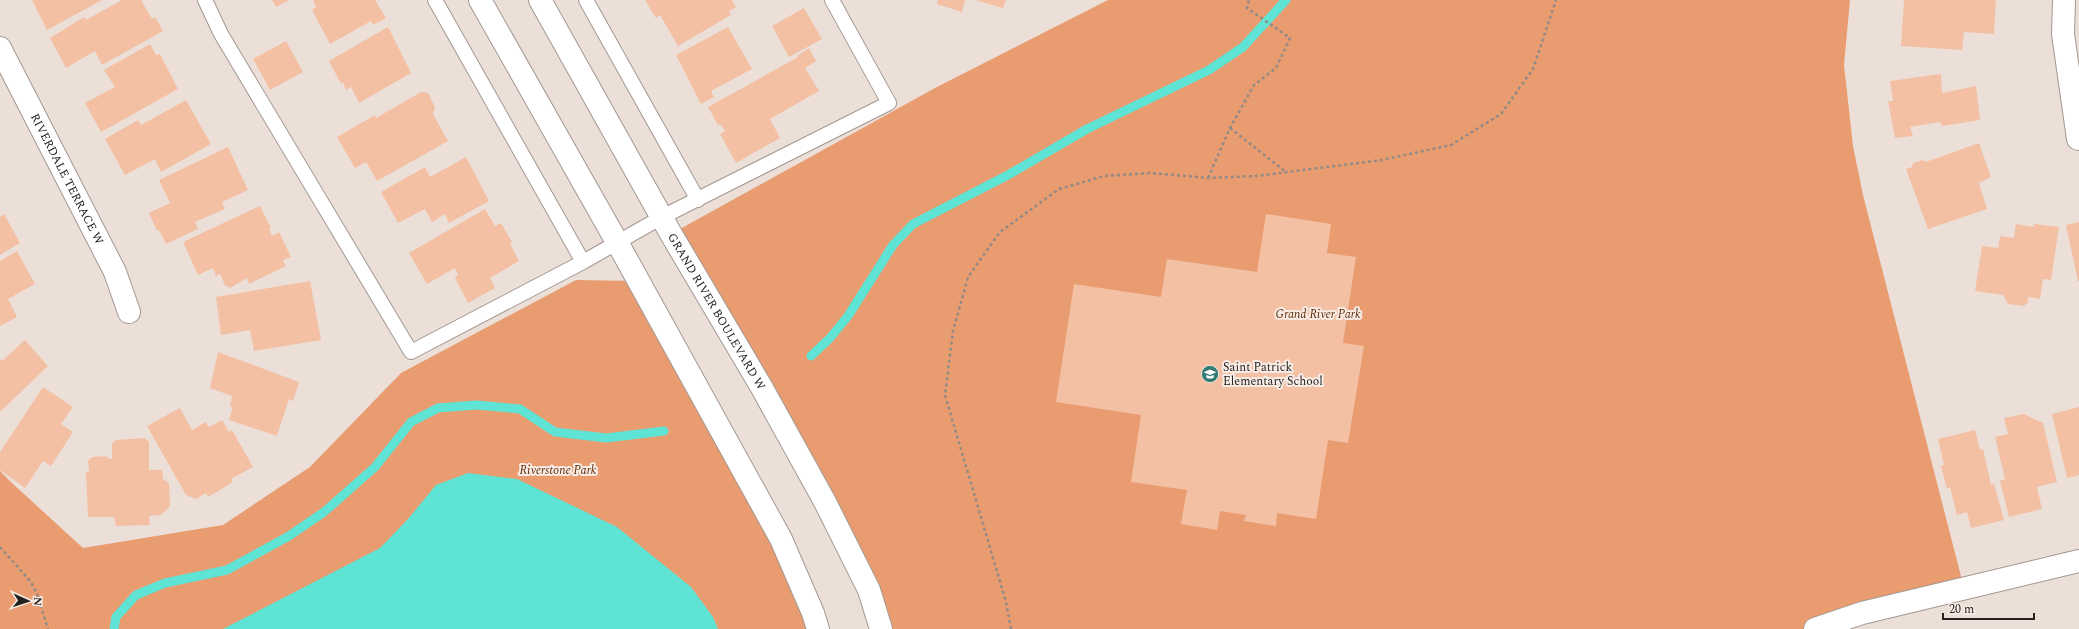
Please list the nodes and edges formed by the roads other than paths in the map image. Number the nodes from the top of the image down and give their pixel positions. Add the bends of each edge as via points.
1 (205, 0) edge
2 (435, 0) edge
3 (480, 0) edge
4 (540, 0) edge
5 (586, 0) edge
6 (832, 0) edge
7 (2064, 0) edge
8 (0, 48) edge
9 (2078, 139) dead end
10 (698, 200) junction
11 (662, 217) junction
12 (617, 242) junction
13 (583, 262) junction
14 (129, 312) dead end
15 (2079, 561) edge
16 (818, 629) edge
17 (881, 629) edge
18 (1815, 629) edge

1 - 13 lane via 222,34 411,352
2 - 13 lane
3 - 12 street
4 - 11 street, GRAND RIVER BOULEVARD W
5 - 10 lane
6 - 10 lane via 889,103
7 - 9 street via 2063,34
8 - 14 street, RIVERDALE TERRACE W via 115,272
10 - 11 lane
11 - 12 lane
11 - 17 street, GRAND RIVER BOULEVARD W via 775,411 869,590
12 - 13 lane
12 - 16 street via 781,539
15 - 18 street via 1862,613

